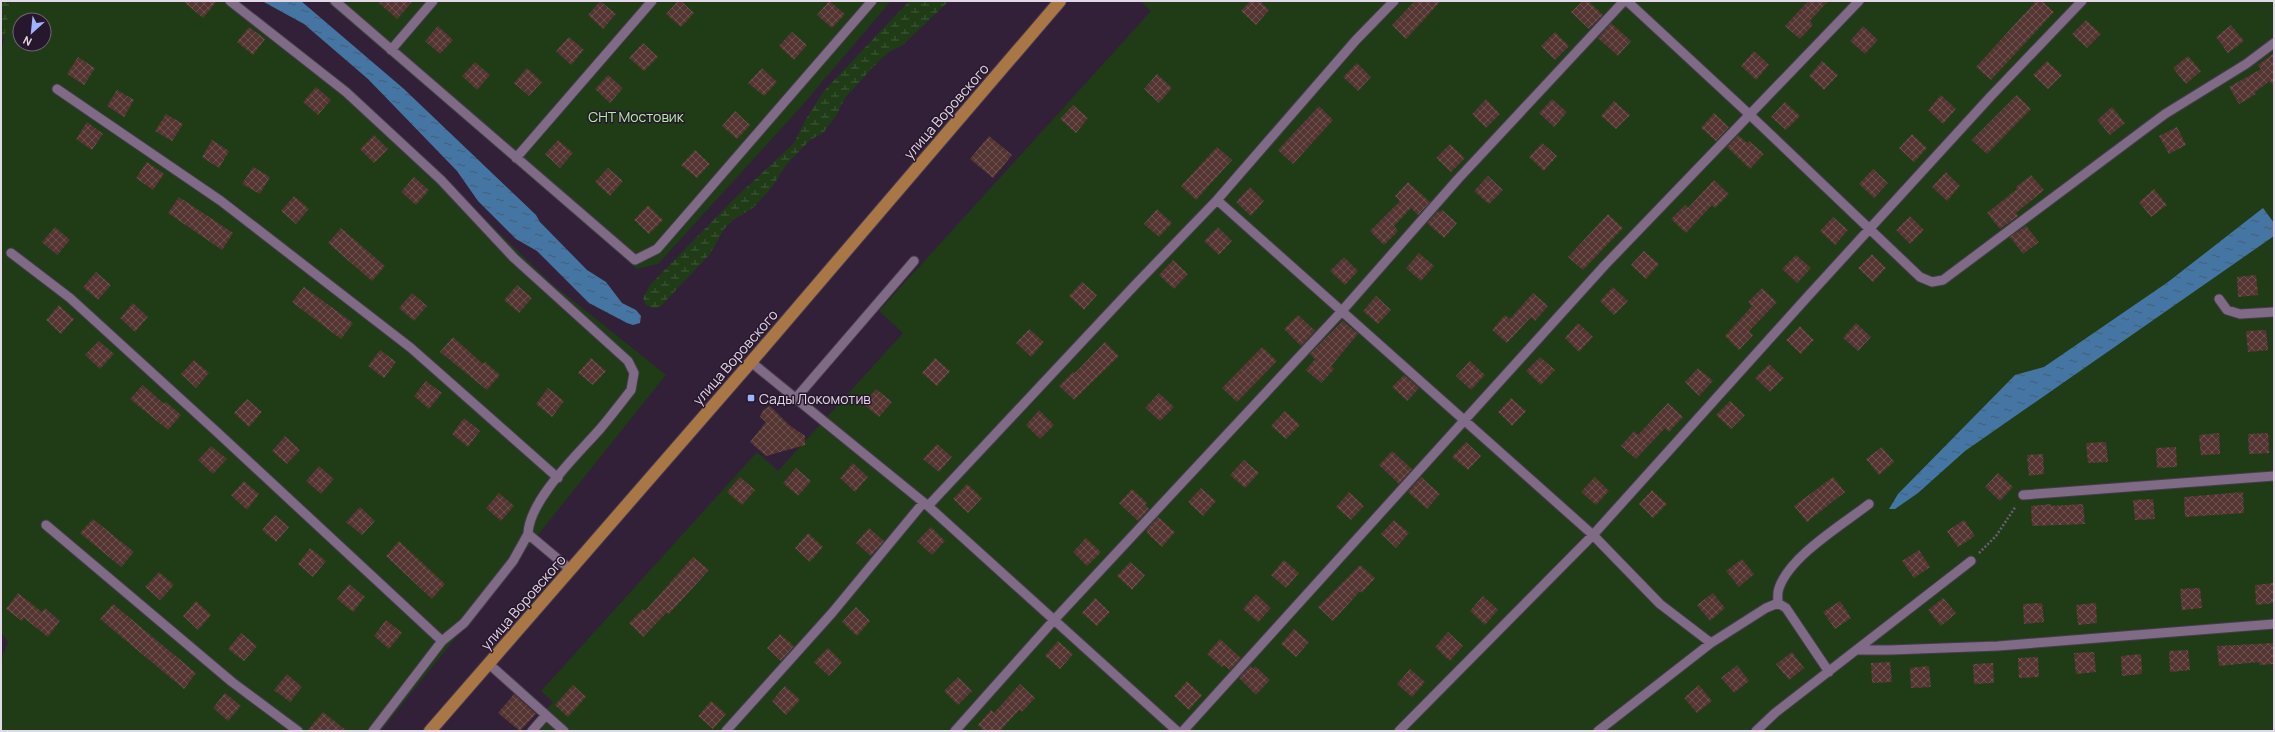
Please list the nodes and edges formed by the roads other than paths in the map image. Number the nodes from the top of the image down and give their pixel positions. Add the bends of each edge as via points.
1 (230, 1) edge
2 (335, 1) edge
3 (433, 1) edge
4 (652, 1) edge
5 (872, 1) edge
6 (1060, 1) edge
7 (1394, 1) edge
8 (1624, 1) edge
9 (1628, 1) edge
10 (1859, 1) edge
11 (2082, 1) edge
12 (2274, 42) edge
13 (391, 50) junction
14 (57, 89) dead end
15 (1750, 115) junction
16 (516, 158) junction
17 (1216, 200) junction
18 (1870, 230) junction
19 (11, 253) dead end
20 (914, 261) dead end
21 (2219, 299) dead end
22 (1341, 312) junction
23 (2274, 312) edge
24 (751, 362) junction
25 (796, 398) junction
26 (1465, 420) junction
27 (2274, 476) edge
28 (558, 478) junction
29 (2023, 495) road end
30 (1870, 504) dead end
31 (925, 505) junction
32 (46, 525) dead end
33 (528, 534) junction
34 (1593, 535) junction
35 (1971, 561) road end
36 (571, 570) junction
37 (1778, 603) junction
38 (1054, 620) junction
39 (2274, 624) edge
40 (442, 642) junction
41 (1711, 643) junction
42 (1859, 650) junction
43 (489, 664) junction
44 (1829, 672) junction
45 (546, 715) junction
46 (298, 731) edge
47 (373, 731) edge
48 (430, 731) edge
49 (532, 731) edge
50 (564, 731) edge
51 (726, 731) edge
52 (955, 731) edge
53 (1178, 731) edge
54 (1183, 731) edge
55 (1399, 731) edge
56 (1598, 731) edge
57 (1756, 731) edge

1 - 28 lane via 346,92 441,180 514,258 628,361 634,373 631,390
2 - 13 lane
3 - 13 lane
4 - 16 lane
5 - 16 lane via 657,249 635,260
6 - 24 main road, улица Воровского
7 - 17 lane via 1356,40
8 - 22 lane via 1458,179
9 - 15 lane
10 - 15 lane
11 - 18 lane via 1991,96
12 - 18 lane via 2246,64 2165,114 1943,280 1932,282 1920,277
13 - 16 lane
14 - 28 lane via 233,210 412,348
15 - 18 lane
15 - 26 lane via 1605,265
17 - 22 lane
17 - 31 lane
18 - 34 lane
19 - 40 lane via 75,303
20 - 25 lane
21 - 23 lane via 2227,310 2240,314
22 - 26 lane
22 - 38 lane
24 - 25 lane
24 - 36 main road, улица Воровского
25 - 31 lane
26 - 34 lane
26 - 54 lane
27 - 29 lane
28 - 33 lane via 539,502 528,524
30 - 37 lane via 1799,558 1784,576 1778,590
31 - 38 lane
31 - 51 lane
32 - 46 lane via 232,682
33 - 36 lane
33 - 40 lane via 513,561 464,623
34 - 41 lane via 1660,604
34 - 55 lane
35 - 42 lane
36 - 43 main road, улица Воровского
37 - 41 lane
37 - 44 lane via 1786,608
38 - 52 lane
38 - 53 lane
39 - 42 lane via 1998,646
40 - 47 lane
41 - 56 lane
42 - 44 lane
43 - 45 lane
43 - 48 main road, улица Воровского
44 - 57 lane via 1775,713
45 - 49 lane
45 - 50 lane

